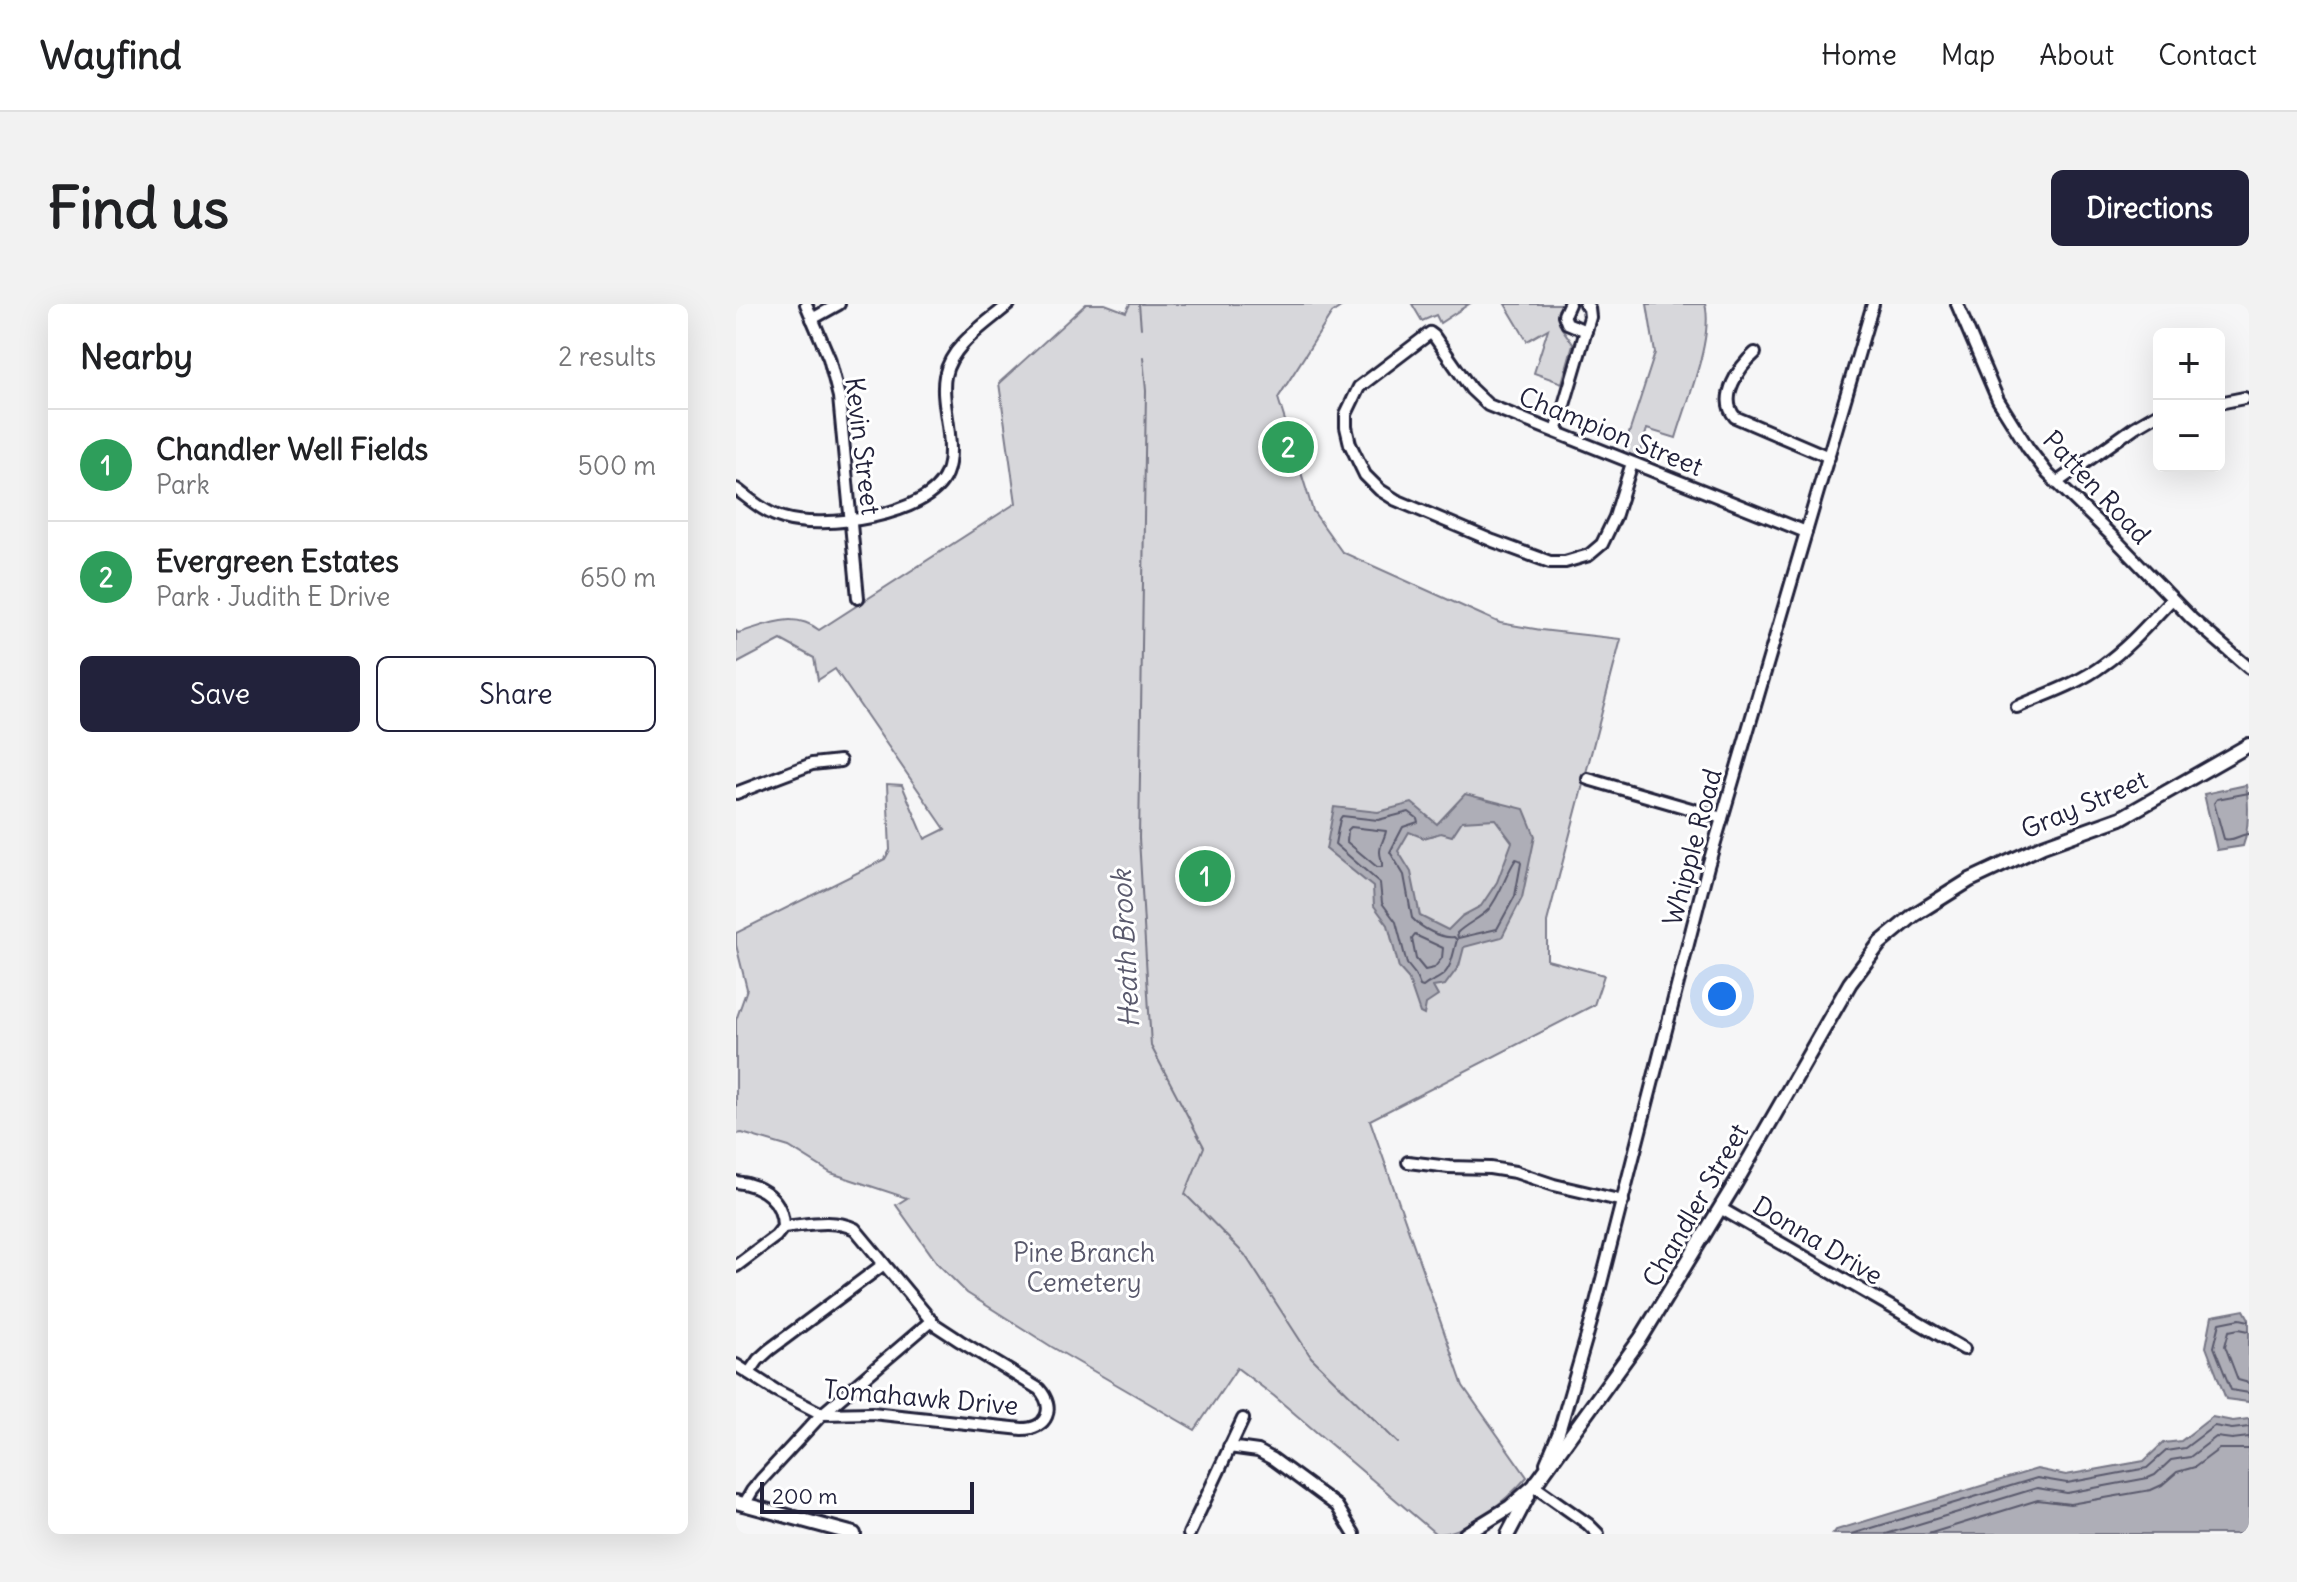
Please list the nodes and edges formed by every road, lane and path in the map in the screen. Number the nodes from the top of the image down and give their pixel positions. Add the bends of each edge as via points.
1 (806, 304) edge
2 (839, 304) edge
3 (1009, 304) edge
4 (1569, 304) edge
5 (1585, 304) edge
6 (1873, 304) edge
7 (1957, 304) edge
8 (812, 319) junction
9 (1586, 331) junction
10 (1755, 353) dead end
11 (2244, 398) dead end
12 (2225, 402) edge
13 (2153, 416) edge
14 (1556, 432) junction
15 (1829, 457) junction
16 (1632, 463) junction
17 (2056, 483) junction
18 (736, 489) edge
19 (851, 520) junction
20 (1806, 532) junction
21 (858, 598) dead end
22 (2172, 599) junction
23 (2249, 668) edge
24 (2017, 707) dead end
25 (2249, 745) edge
26 (840, 761) dead end
27 (1588, 779) dead end
28 (736, 793) edge
29 (1722, 818) junction
30 (1935, 901) joint
31 (1408, 1162) dead end
32 (736, 1182) edge
33 (1623, 1201) junction
34 (1720, 1208) junction
35 (783, 1227) junction
36 (884, 1264) junction
37 (736, 1266) edge
38 (931, 1321) junction
39 (1964, 1349) dead end
40 (736, 1365) edge
41 (749, 1373) junction
42 (1567, 1406) junction
43 (822, 1414) junction
44 (1586, 1414) junction
45 (1243, 1419) dead end
46 (1229, 1447) junction
47 (1534, 1486) junction
48 (740, 1504) edge
49 (1482, 1524) junction
50 (854, 1534) edge
51 (1189, 1534) edge
52 (1354, 1534) edge
53 (1466, 1534) edge
54 (1501, 1534) edge
55 (1508, 1534) edge
56 (1598, 1534) edge

1 - 8 street, Kevin Street
2 - 8 street
3 - 19 street via 955,353 945,375 950,459 941,483 892,512
4 - 9 street via 1567,323
5 - 9 street via 1590,312
6 - 15 street, Whipple Road
7 - 17 street, Patten Road via 1998,400
8 - 19 street, Kevin Street via 839,397
9 - 14 street
10 - 15 street via 1733,382 1731,413
11 - 12 street
13 - 17 street
14 - 16 street, Champion Street
14 - 16 street, Champion Street via 1479,399 1430,333 1359,387 1346,414 1350,444 1365,475 1380,490 1550,562 1589,555 1602,544
15 - 20 street, Whipple Road
16 - 20 street, Champion Street
17 - 22 street, Patten Road
18 - 19 street via 787,520
19 - 21 street, Kevin Street
20 - 29 street, Whipple Road
22 - 23 street, Patten Road
22 - 24 street via 2102,666
25 - 30 main road, Gray Street via 2132,812 2010,860
26 - 28 street via 812,764
27 - 29 street
29 - 33 street, Whipple Road
30 - 34 main road, Chandler Street via 1880,943 1850,983
31 - 33 street via 1515,1172
32 - 35 street via 761,1189 776,1201
33 - 42 street, Whipple Road
34 - 39 street, Donna Drive
34 - 44 main road, Chandler Street via 1641,1338
35 - 36 street, Tomahawk Drive via 850,1227
35 - 37 street
36 - 38 street, Tomahawk Drive
36 - 41 street via 769,1350
38 - 43 street
38 - 43 street, Tomahawk Drive via 1039,1389 1047,1404 1043,1423 1022,1429 872,1413
40 - 41 street, Tomahawk Drive
41 - 43 street, Tomahawk Drive
42 - 44 street
42 - 47 street, Whipple Road
43 - 48 street
44 - 47 main road, Chandler Street
45 - 46 street
46 - 51 street
46 - 52 street via 1273,1459 1337,1506
47 - 49 main road, Chandler Street
47 - 55 main road, Whipple Road
47 - 56 street
48 - 50 main road
49 - 53 main road, Chandler Street
49 - 54 main road

